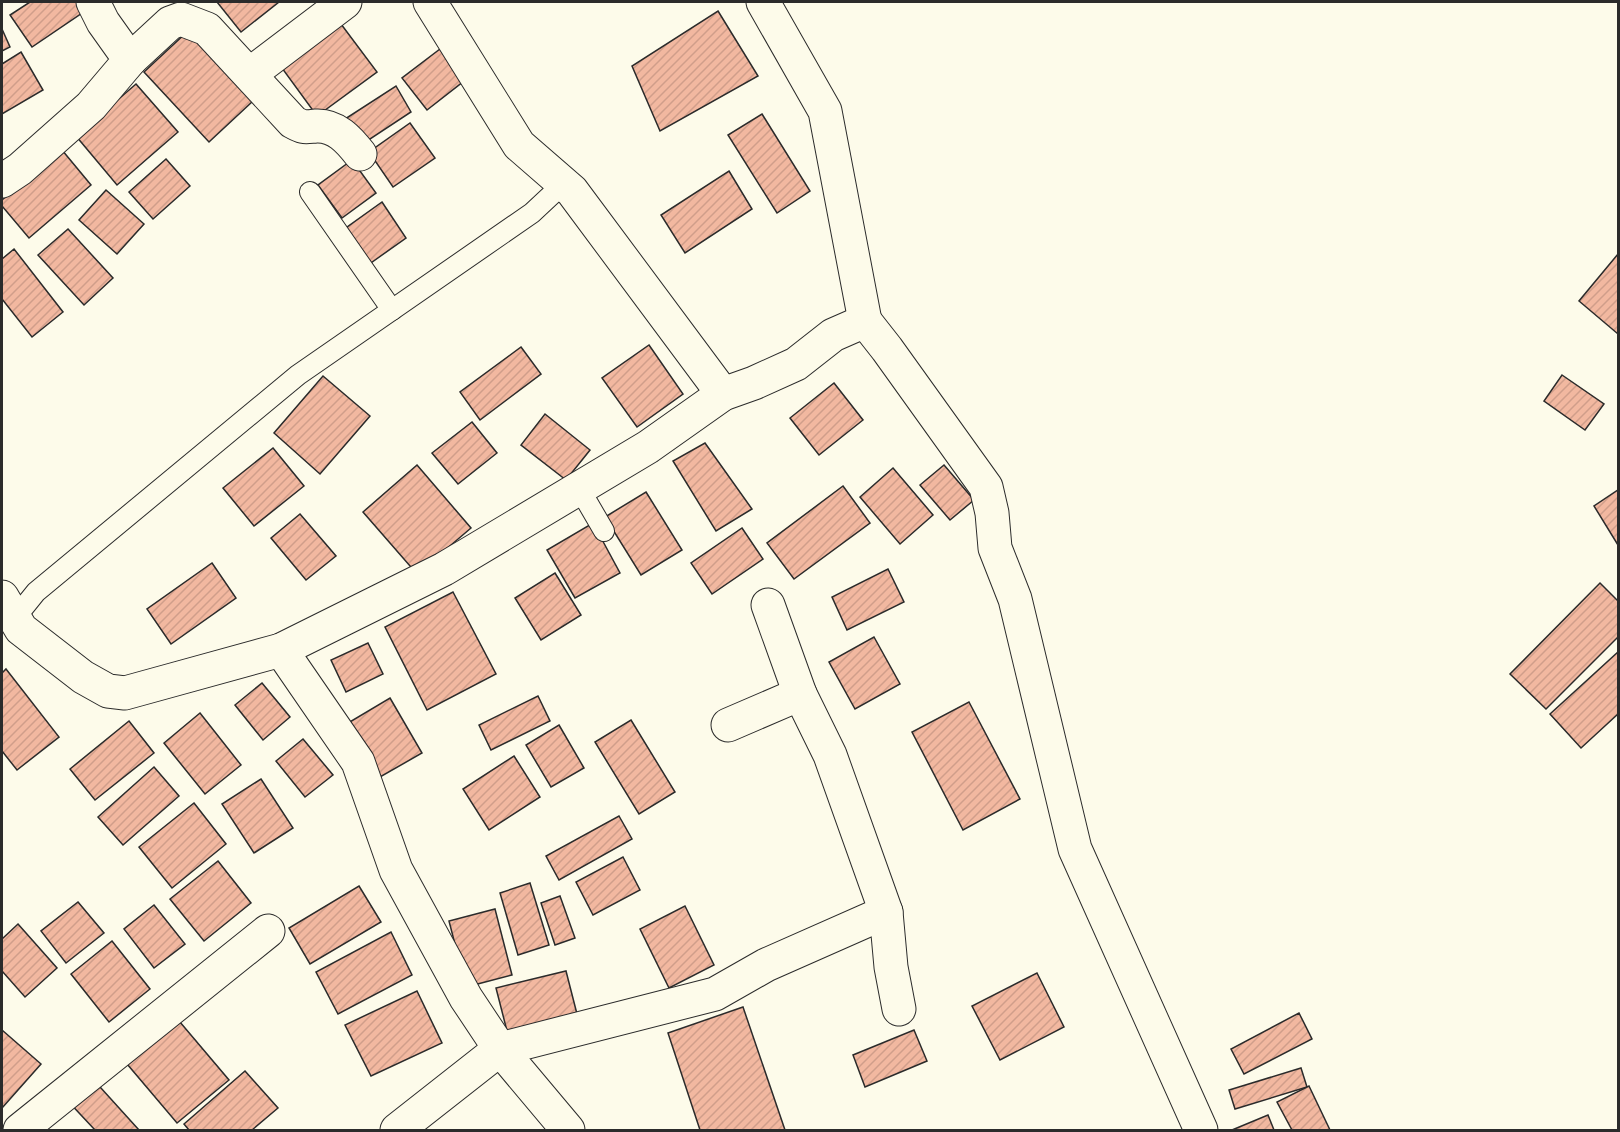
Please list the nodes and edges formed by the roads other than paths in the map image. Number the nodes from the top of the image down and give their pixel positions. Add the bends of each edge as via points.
1 (93, 2) edge
2 (345, 2) edge
3 (430, 2) edge
4 (763, 2) edge
5 (130, 60) junction
6 (250, 74) junction
7 (360, 154) dead end
8 (2, 181) edge
9 (563, 184) junction
10 (310, 192) dead end
11 (392, 310) junction
12 (865, 321) junction
13 (723, 394) junction
14 (579, 488) junction
15 (604, 531) dead end
16 (768, 604) dead end
17 (10, 622) edge
18 (281, 650) junction
19 (800, 694) junction
20 (728, 725) dead end
21 (886, 912) junction
22 (268, 931) dead end
23 (899, 1009) dead end
24 (500, 1049) junction
25 (20, 1131) edge
26 (397, 1131) edge
27 (568, 1131) edge
28 (1201, 1131) edge

1 - 5 street
2 - 6 street
3 - 9 street via 519,145
4 - 12 street via 825,111
5 - 6 street via 170,23 181,19 207,29
5 - 8 street via 91,106
6 - 7 street via 293,122 305,128 318,126 337,131
9 - 11 lane via 532,213
9 - 13 street
10 - 11 lane
11 - 17 lane via 262,404 36,592
12 - 13 street via 834,335 796,364
12 - 28 street via 986,487 995,548 1014,599 1075,849
13 - 14 street via 648,447
14 - 15 lane
14 - 18 street via 444,569
16 - 19 street
17 - 18 street via 83,677 108,691 125,693
18 - 24 street via 358,762 396,870 466,998
19 - 20 street
19 - 21 street via 830,755
21 - 23 street
21 - 24 street via 766,965 715,994
22 - 25 street
24 - 26 street
24 - 27 street

